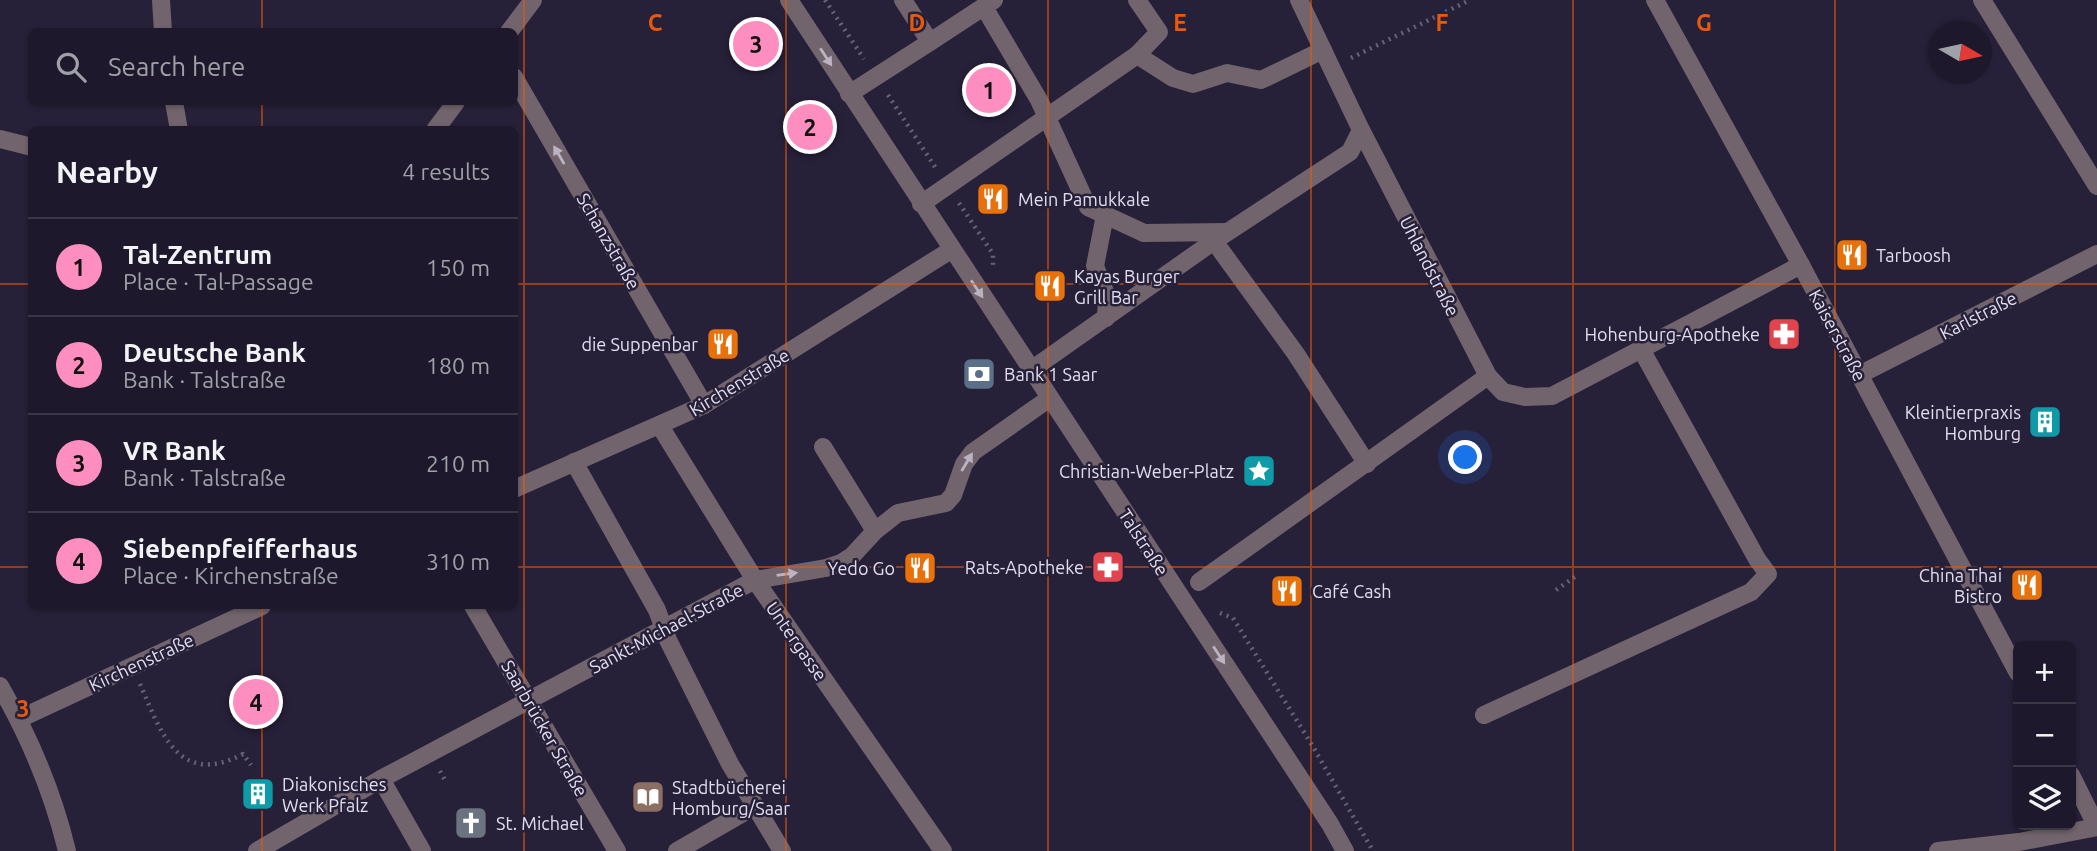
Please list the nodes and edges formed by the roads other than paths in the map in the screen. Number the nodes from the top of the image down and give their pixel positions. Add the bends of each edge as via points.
1 (161, 0) edge
2 (533, 0) edge
3 (789, 0) edge
4 (903, 0) edge
5 (1137, 0) edge
6 (1299, 0) edge
7 (1655, 0) edge
8 (1982, 0) edge
9 (989, 3) edge
10 (163, 28) edge
11 (512, 28) edge
12 (930, 42) junction
13 (1323, 50) junction
14 (1137, 55) junction
15 (518, 85) edge
16 (849, 94) junction
17 (174, 105) edge
18 (454, 105) edge
19 (1046, 116) junction
20 (177, 126) edge
21 (438, 126) edge
22 (1361, 130) junction
23 (0, 139) edge
24 (28, 146) edge
25 (2097, 186) edge
26 (921, 204) junction
27 (1105, 215) junction
28 (1221, 237) junction
29 (951, 250) junction
30 (2097, 254) edge
31 (1801, 265) junction
32 (1106, 318) junction
33 (1641, 349) junction
34 (1031, 370) junction
35 (1859, 375) junction
36 (1488, 376) junction
37 (1050, 398) junction
38 (704, 405) junction
39 (660, 426) junction
40 (822, 447) dead end
41 (574, 462) junction
42 (1367, 464) junction
43 (518, 487) edge
44 (875, 531) junction
45 (755, 580) junction
46 (1199, 582) road end
47 (256, 609) edge
48 (475, 609) edge
49 (664, 628) junction
50 (2013, 664) edge
51 (0, 686) edge
52 (530, 702) junction
53 (1484, 715) dead end
54 (19, 719) junction
55 (381, 779) junction
56 (2076, 785) edge
57 (755, 806) junction
58 (2097, 827) edge
59 (2013, 847) edge
60 (67, 851) edge
61 (257, 851) edge
62 (422, 851) edge
63 (617, 851) edge
64 (677, 851) edge
65 (782, 851) edge
66 (943, 851) edge
67 (1345, 851) edge
68 (1938, 851) edge

1 - 10 street
2 - 11 street
3 -> 16 street, Talstraße
4 - 12 street
5 - 14 street via 1159,32
6 - 13 street, Uhlandstraße
7 - 31 street, Kaiserstraße
8 - 25 street
9 - 12 street
9 - 19 street
12 - 16 street
13 - 14 street via 1261,80 1227,73 1193,84 1173,78
13 - 22 street, Uhlandstraße
14 - 19 street
38 -> 15 street, Schanzstraße
16 - 26 street, Talstraße
17 - 20 street
18 - 21 street
19 - 26 street
19 - 27 street via 1088,207
22 - 28 street via 1350,152
22 - 36 street, Uhlandstraße
23 - 24 street
26 - 29 street, Talstraße
27 - 28 street via 1144,233
27 - 32 street via 1095,266 1107,297
28 - 32 street
28 - 42 street
29 -> 34 street, Talstraße
29 - 38 street, Kirchenstraße
30 - 35 street, Karlstraße
31 - 33 street, Uhlandstraße
31 - 35 street, Kaiserstraße
32 - 34 street
33 - 36 street, Uhlandstraße via 1552,396 1503,392
33 - 53 street via 1768,573 1751,592
34 - 37 street, Talstraße
35 - 50 street, Kaiserstraße
36 - 42 street
44 -> 37 street, Sankt-Michael-Straße via 898,513 946,503 973,452
37 -> 67 street, Talstraße
38 - 39 street, Kirchenstraße
39 - 41 street, Kirchenstraße
39 - 45 street, Untergasse
40 - 44 street
41 - 43 street, Kirchenstraße
41 - 49 street
42 - 46 street
45 -> 44 street, Sankt-Michael-Straße via 841,563
45 - 49 street, Sankt-Michael-Straße
45 - 66 street, Untergasse
47 - 54 street, Kirchenstraße
48 - 52 street, Saarbrücker Straße
49 - 52 street, Sankt-Michael-Straße
49 - 57 street
51 - 54 street
52 - 55 street, Sankt-Michael-Straße
52 - 63 street, Saarbrücker Straße
54 - 60 street via 40,765
55 - 61 street, Sankt-Michael-Straße
55 - 62 street
56 - 58 street
57 - 64 street
57 - 65 street
58 - 59 street
59 - 68 street

